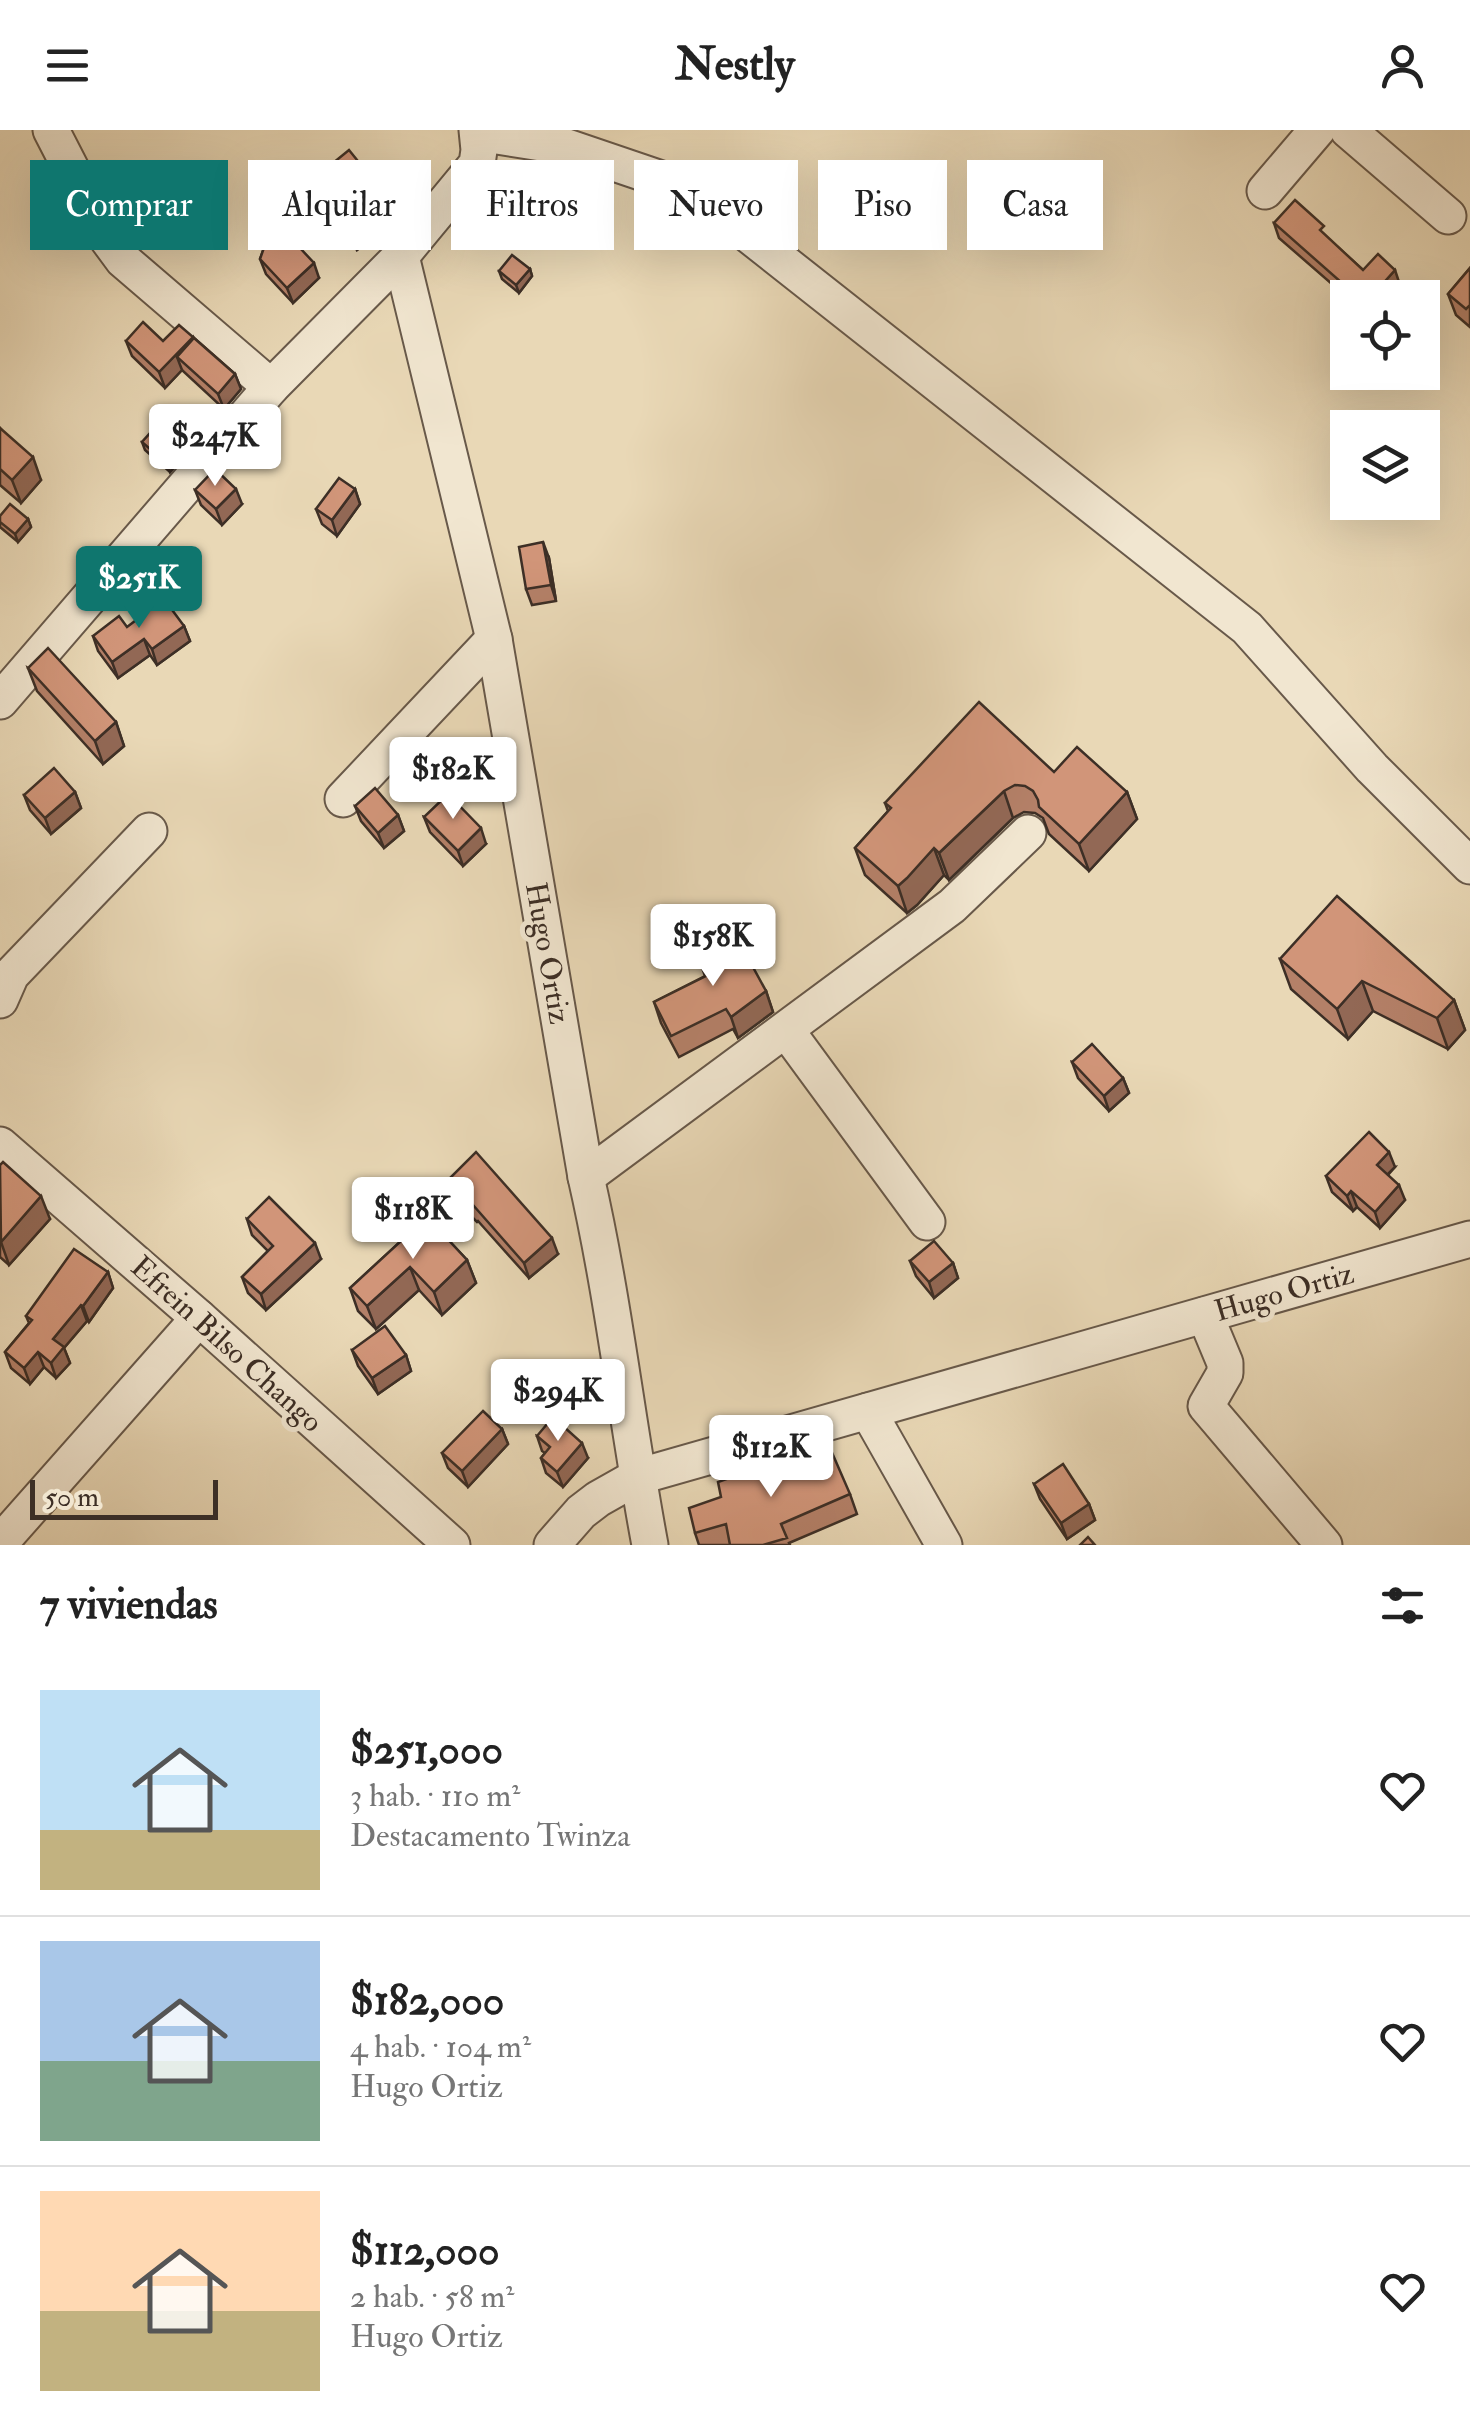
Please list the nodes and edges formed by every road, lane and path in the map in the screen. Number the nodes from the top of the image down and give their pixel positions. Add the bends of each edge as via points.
1 (51, 130) edge
2 (1317, 130) edge
3 (1348, 130) edge
4 (477, 132) edge
5 (1265, 191) dead end
6 (1448, 216) dead end
7 (401, 256) junction
8 (272, 387) junction
9 (494, 639) junction
10 (0, 702) edge
11 (343, 798) dead end
12 (148, 831) dead end
13 (1028, 833) dead end
14 (1470, 866) edge
15 (0, 1000) edge
16 (786, 1030) junction
17 (0, 1145) edge
18 (586, 1177) junction
19 (926, 1222) dead end
20 (1470, 1239) edge
21 (1205, 1315) junction
22 (199, 1318) junction
23 (868, 1411) junction
24 (637, 1478) junction
25 (0, 1543) edge
26 (452, 1545) edge
27 (552, 1545) edge
28 (650, 1545) edge
29 (944, 1545) edge
30 (1324, 1545) edge

1 - 8 street via 124,260
2 - 5 street
3 - 6 street
4 - 7 street via 477,164
4 - 14 street via 567,147 670,182 707,202 1247,628
7 - 8 street
7 - 9 street, Hugo Ortiz
8 - 10 street
9 - 11 street
9 - 18 street, Hugo Ortiz
12 - 15 street via 11,975
13 - 16 street via 952,906
16 - 18 street
16 - 19 street
17 - 22 street, Efrein Bilso Chango
18 - 24 street, Hugo Ortiz
20 - 21 street, Hugo Ortiz
21 - 23 street, Hugo Ortiz
21 - 30 street via 1225,1363 1206,1406
22 - 25 street
22 - 26 street, Efrein Bilso Chango
23 - 24 street, Hugo Ortiz
23 - 29 street
24 - 27 street, Hugo Ortiz via 580,1512
24 - 28 street

